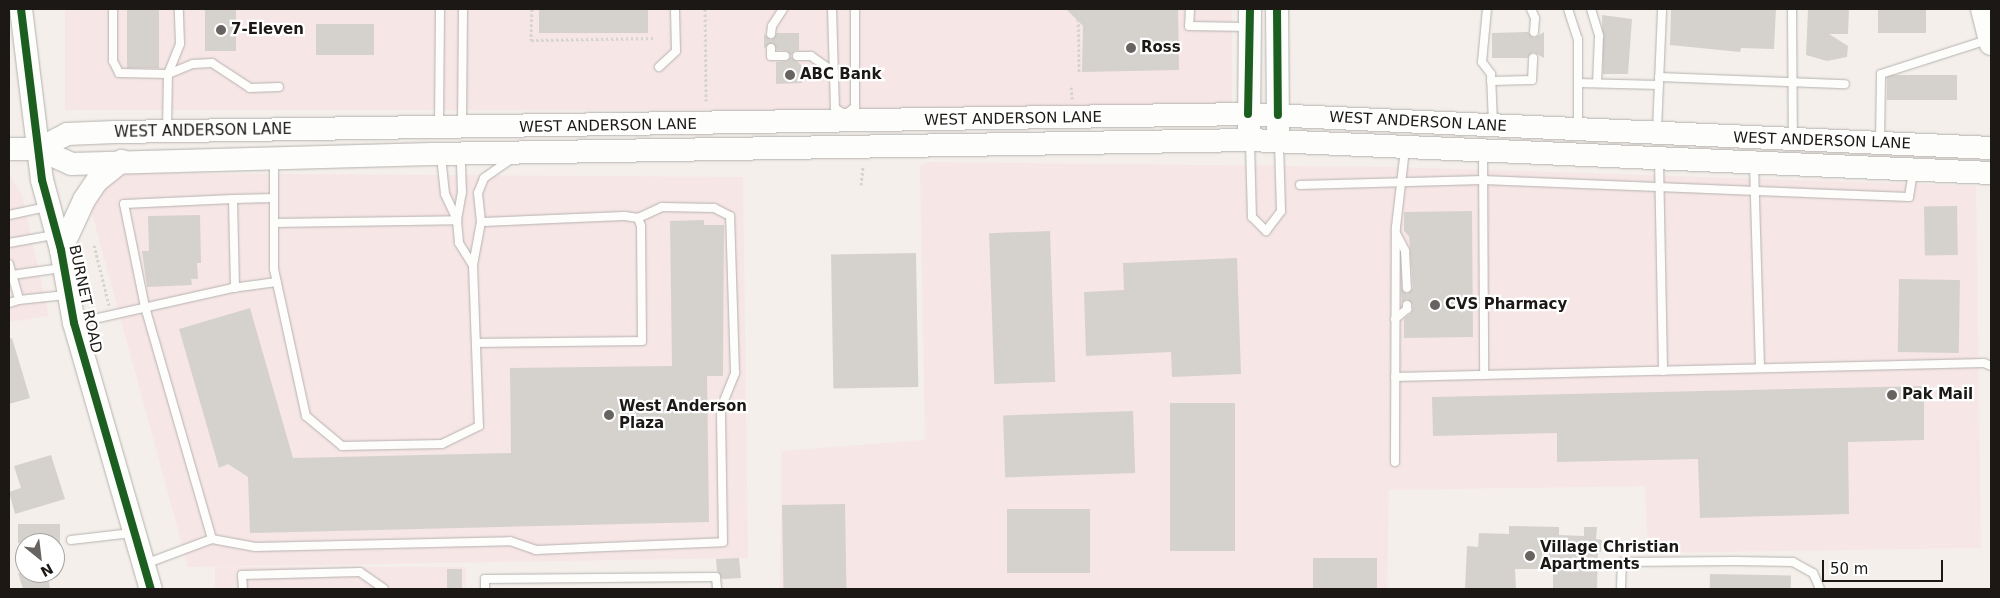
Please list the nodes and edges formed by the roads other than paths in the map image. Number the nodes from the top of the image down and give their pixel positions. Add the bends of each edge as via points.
1 (113, 9) edge
2 (179, 9) edge
3 (440, 9) edge
4 (463, 9) edge
5 (675, 9) edge
6 (784, 9) edge
7 (832, 9) edge
8 (855, 9) edge
9 (1190, 9) edge
10 (1277, 9) edge
11 (1487, 9) edge
12 (1531, 9) edge
13 (1568, 9) edge
14 (1591, 9) edge
15 (1662, 9) edge
16 (1792, 9) edge
17 (1982, 9) edge
18 (1250, 18) edge
19 (20, 21) edge
20 (1534, 32) dead end
21 (771, 34) dead end
22 (1991, 40) edge
23 (771, 48) dead end
24 (785, 56) dead end
25 (797, 56) dead end
26 (1533, 58) dead end
27 (659, 67) dead end
28 (834, 72) junction
29 (168, 74) junction
30 (1491, 81) junction
31 (1659, 81) junction
32 (1793, 82) junction
33 (1578, 83) junction
34 (1597, 83) junction
35 (1845, 84) dead end
36 (279, 87) dead end
37 (1076, 110) junction
38 (1248, 114) junction
39 (1278, 115) junction
40 (846, 119) junction
41 (1493, 126) junction
42 (439, 128) junction
43 (462, 128) junction
44 (1578, 131) junction
45 (167, 132) junction
46 (1657, 134) junction
47 (1793, 139) junction
48 (1250, 140) junction
49 (1278, 142) junction
50 (1880, 143) junction
51 (954, 147) junction
52 (1405, 147) junction
53 (847, 148) junction
54 (1991, 148) edge
55 (9, 149) edge
56 (38, 149) junction
57 (1483, 150) junction
58 (526, 153) junction
59 (451, 154) junction
60 (274, 157) junction
61 (1659, 158) junction
62 (122, 161) junction
63 (1754, 162) junction
64 (1913, 170) junction
65 (1991, 173) edge
66 (1484, 180) junction
67 (1401, 184) junction
68 (1300, 185) dead end
69 (1659, 187) junction
70 (1754, 191) junction
71 (274, 198) junction
72 (233, 200) junction
73 (49, 206) junction
74 (9, 215) edge
75 (638, 218) junction
76 (457, 220) junction
77 (481, 222) junction
78 (274, 223) junction
79 (1396, 234) junction
80 (9, 243) edge
81 (61, 251) junction
82 (9, 264) edge
83 (473, 265) junction
84 (12, 275) junction
85 (277, 282) junction
86 (235, 288) junction
87 (1407, 288) dead end
88 (69, 294) junction
89 (19, 300) junction
90 (9, 303) edge
91 (1407, 305) dead end
92 (145, 308) junction
93 (1395, 319) junction
94 (74, 323) junction
95 (476, 343) junction
96 (1991, 366) edge
97 (1760, 368) junction
98 (1663, 371) junction
99 (1484, 375) junction
100 (1395, 378) junction
101 (1394, 462) dead end
102 (134, 533) junction
103 (212, 539) junction
104 (71, 540) dead end
105 (143, 564) junction
106 (150, 589) edge
107 (242, 589) edge
108 (384, 589) edge
109 (485, 589) edge
110 (717, 589) edge
111 (1621, 589) edge
112 (1820, 589) edge

1 - 29 lane via 113,61 119,73
2 - 29 lane via 180,44
3 - 42 lane
4 - 43 lane
5 - 27 lane via 676,51
6 - 21 lane via 772,26
7 - 28 lane
8 - 40 lane via 855,107
9 - 18 lane via 1189,26
10 - 39 main road
11 - 30 lane via 1482,62
12 - 20 lane via 1535,18
13 - 33 lane via 1578,40
14 - 34 lane via 1599,36
15 - 31 lane
16 - 32 lane
17 - 22 main road
18 - 38 main road
19 - 56 main road, BURNET ROAD
22 - 50 lane via 1881,74
23 - 24 lane via 771,56
25 - 28 lane via 811,56
26 - 30 lane via 1532,80
28 - 40 lane via 835,108
29 - 36 lane via 193,64 212,63 250,88
29 - 45 lane
30 - 41 lane
31 - 32 lane
31 - 34 lane
31 - 46 lane
32 - 35 lane
32 - 47 lane
33 - 34 lane
33 - 44 lane
37 - 38 main road, WEST ANDERSON LANE
37 - 40 main road, WEST ANDERSON LANE
37 - 51 main road via 1051,130 970,131
38 - 39 main road, WEST ANDERSON LANE
38 - 48 main road
39 - 41 main road, WEST ANDERSON LANE
39 - 49 main road
40 - 43 main road, WEST ANDERSON LANE
40 - 53 main road
41 - 44 main road, WEST ANDERSON LANE
42 - 43 main road, WEST ANDERSON LANE
42 - 45 main road, WEST ANDERSON LANE
42 - 59 main road
43 - 59 main road
44 - 46 main road, WEST ANDERSON LANE
45 - 56 main road, WEST ANDERSON LANE via 67,134
46 - 47 main road, WEST ANDERSON LANE
46 - 61 main road
47 - 50 main road, WEST ANDERSON LANE
48 - 49 main road, WEST ANDERSON LANE
48 - 49 lane via 1252,217 1266,231 1281,211
48 - 51 main road, WEST ANDERSON LANE
49 - 52 main road, WEST ANDERSON LANE
50 - 54 main road, WEST ANDERSON LANE
51 - 53 main road, WEST ANDERSON LANE
52 - 57 main road, WEST ANDERSON LANE
52 - 67 lane
53 - 58 main road, WEST ANDERSON LANE
55 - 56 main road, WEST ANDERSON LANE
56 - 62 main road, WEST ANDERSON LANE via 72,164
56 - 73 main road, BURNET ROAD
57 - 61 main road, WEST ANDERSON LANE
57 - 66 lane
58 - 59 main road, WEST ANDERSON LANE
58 - 77 lane via 498,166 484,178 478,193
59 - 60 main road, WEST ANDERSON LANE
59 - 76 lane via 462,193
59 - 76 lane via 445,194
60 - 62 main road, WEST ANDERSON LANE
60 - 71 lane
61 - 63 main road, WEST ANDERSON LANE
61 - 69 lane
62 - 81 main road via 97,181 84,200
63 - 64 main road, WEST ANDERSON LANE
63 - 70 lane
64 - 65 main road, WEST ANDERSON LANE
64 - 70 lane via 1909,197
66 - 67 lane
66 - 69 lane
66 - 99 lane
67 - 68 lane
67 - 79 lane
69 - 70 lane
69 - 98 lane
70 - 97 lane
71 - 72 lane
71 - 78 lane
72 - 86 lane
72 - 92 lane via 124,204
73 - 74 lane
73 - 81 main road, BURNET ROAD
75 - 77 lane
75 - 95 lane via 642,226 642,341
75 - 103 lane via 662,207 714,208 730,216 735,373 721,408 723,542 536,550 510,541 255,547
76 - 78 lane
76 - 83 lane via 459,243
77 - 83 lane
78 - 85 lane
79 - 87 lane via 1405,251
79 - 93 lane
80 - 81 lane
81 - 84 lane
81 - 88 main road, BURNET ROAD
82 - 84 lane
83 - 95 lane
84 - 89 lane
85 - 86 lane
85 - 95 lane via 306,416 342,446 442,444 479,426
86 - 92 lane
88 - 89 lane
88 - 94 main road, BURNET ROAD
89 - 90 lane
91 - 93 lane via 1407,309
92 - 94 lane
92 - 103 lane
93 - 100 lane
94 - 102 main road, BURNET ROAD
96 - 97 lane via 1984,363
97 - 98 lane
98 - 99 lane
99 - 100 lane
100 - 101 lane
102 - 104 lane
102 - 105 main road, BURNET ROAD
103 - 105 lane
105 - 106 main road, BURNET ROAD
107 - 108 lane via 242,576 360,572
109 - 110 lane via 485,579 716,577
111 - 112 lane via 1622,562 1792,562 1813,572

